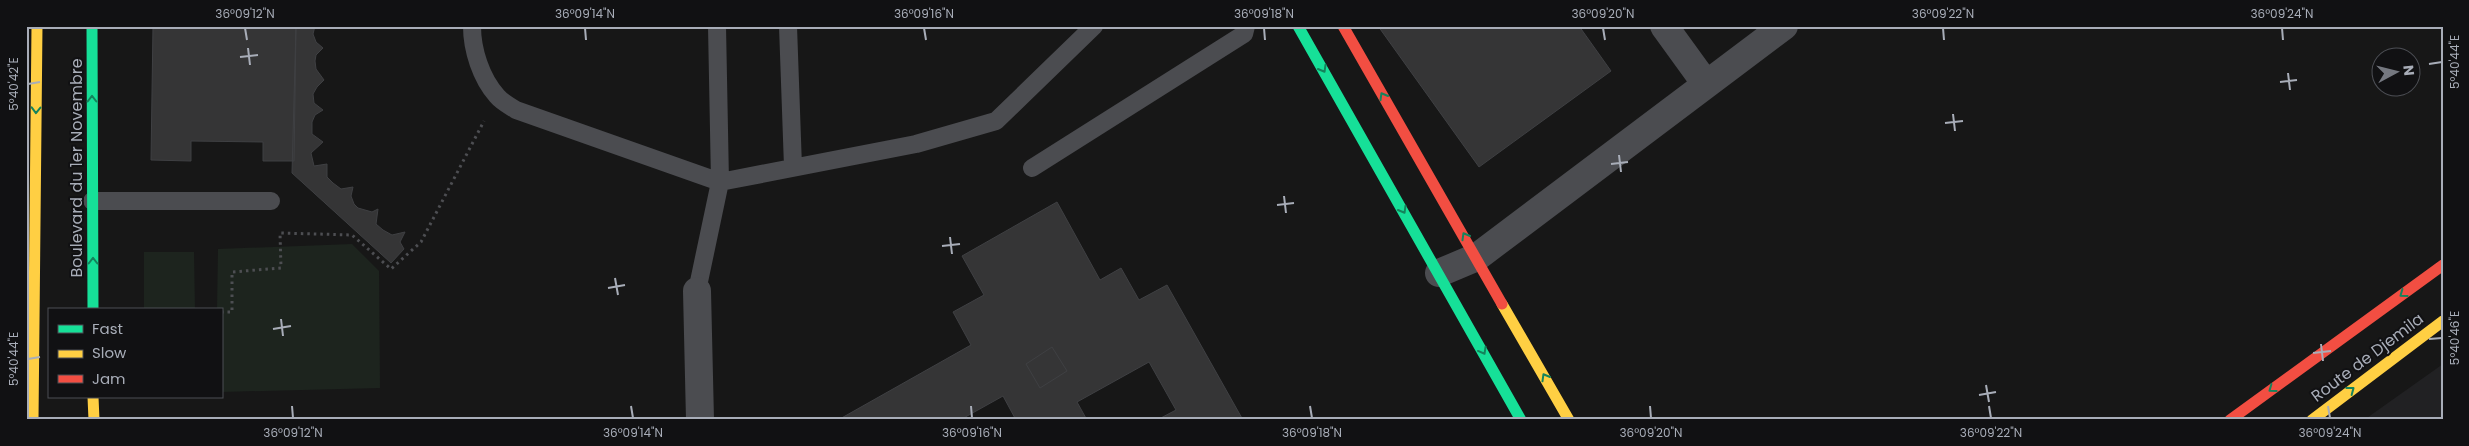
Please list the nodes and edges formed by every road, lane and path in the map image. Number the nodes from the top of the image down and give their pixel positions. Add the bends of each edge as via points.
1 (37, 26) edge
2 (92, 26) edge
3 (472, 26) edge
4 (717, 26) edge
5 (788, 26) edge
6 (1094, 26) edge
7 (1246, 26) edge
8 (1298, 26) edge
9 (1343, 26) edge
10 (1664, 26) edge
11 (1784, 26) edge
12 (1706, 84) junction
13 (497, 96) junction
14 (793, 167) junction
15 (1032, 168) dead end
16 (720, 182) junction
17 (92, 201) junction
18 (271, 201) dead end
19 (1477, 257) junction
20 (2443, 266) edge
21 (1439, 273) junction
22 (696, 291) joint
23 (93, 308) edge
24 (222, 312) edge
25 (2443, 320) edge
26 (94, 398) edge
27 (33, 420) edge
28 (94, 420) edge
29 (700, 420) edge
30 (1521, 420) edge
31 (1569, 420) edge
32 (2230, 420) edge
33 (2312, 420) edge

1 -> 27 main road
17 -> 2 main road, Boulevard du 1er Novembre
3 - 13 lane via 472,43 484,77
4 - 16 lane
5 - 14 lane
6 - 14 lane via 996,121 916,144
7 - 15 lane via 1244,34
8 -> 21 main road
19 -> 9 main road
10 - 12 street
11 - 12 street
12 - 19 street
13 - 16 lane via 516,110
13 - 24 path via 421,242 391,269 352,235 280,233 281,268 232,272 232,312
14 - 16 lane
16 - 22 lane
17 - 18 lane
23 -> 17 main road, Boulevard du 1er Novembre
19 - 21 street
31 -> 19 main road
20 -> 32 main road
21 -> 30 main road
22 - 29 street
33 -> 25 main road, Route de Djemila
26 - 28 main road

